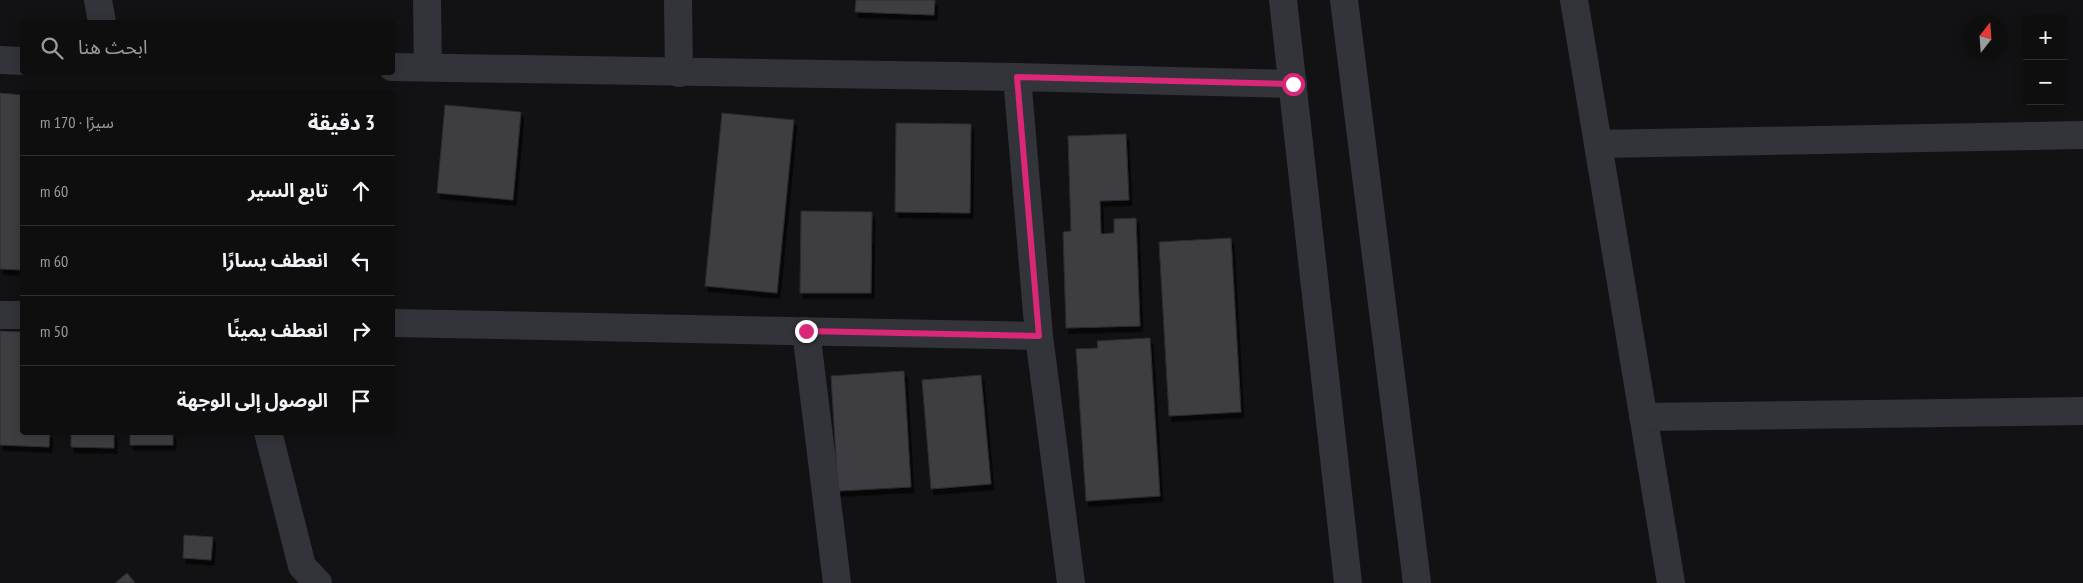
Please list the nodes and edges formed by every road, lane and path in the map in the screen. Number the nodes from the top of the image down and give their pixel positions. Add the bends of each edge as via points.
1 (98, 0) edge
2 (427, 0) edge
3 (678, 0) edge
4 (1283, 0) edge
5 (1344, 0) edge
6 (1574, 0) edge
7 (102, 20) edge
8 (0, 60) edge
9 (20, 61) edge
10 (395, 68) edge
11 (428, 68) junction
12 (679, 73) junction
13 (1017, 77) junction
14 (1293, 84) junction
15 (2083, 135) edge
16 (1598, 144) junction
17 (0, 315) edge
18 (20, 315) edge
19 (395, 323) edge
20 (806, 331) junction
21 (1039, 336) junction
22 (2083, 411) edge
23 (1643, 417) junction
24 (269, 435) edge
25 (318, 583) edge
26 (836, 583) edge
27 (1071, 583) edge
28 (1348, 583) edge
29 (1417, 583) edge
30 (1671, 583) edge

1 - 7 street
2 - 11 street
3 - 12 street
4 - 14 street
5 - 29 street
6 - 16 street
8 - 9 street
10 - 11 street
11 - 12 street
12 - 13 street
13 - 14 street
13 - 21 street
14 - 28 street
15 - 16 street
16 - 23 street
17 - 18 street
19 - 20 street
20 - 21 street
20 - 26 street
21 - 27 street
22 - 23 street
23 - 30 street
24 - 25 street via 302,566

